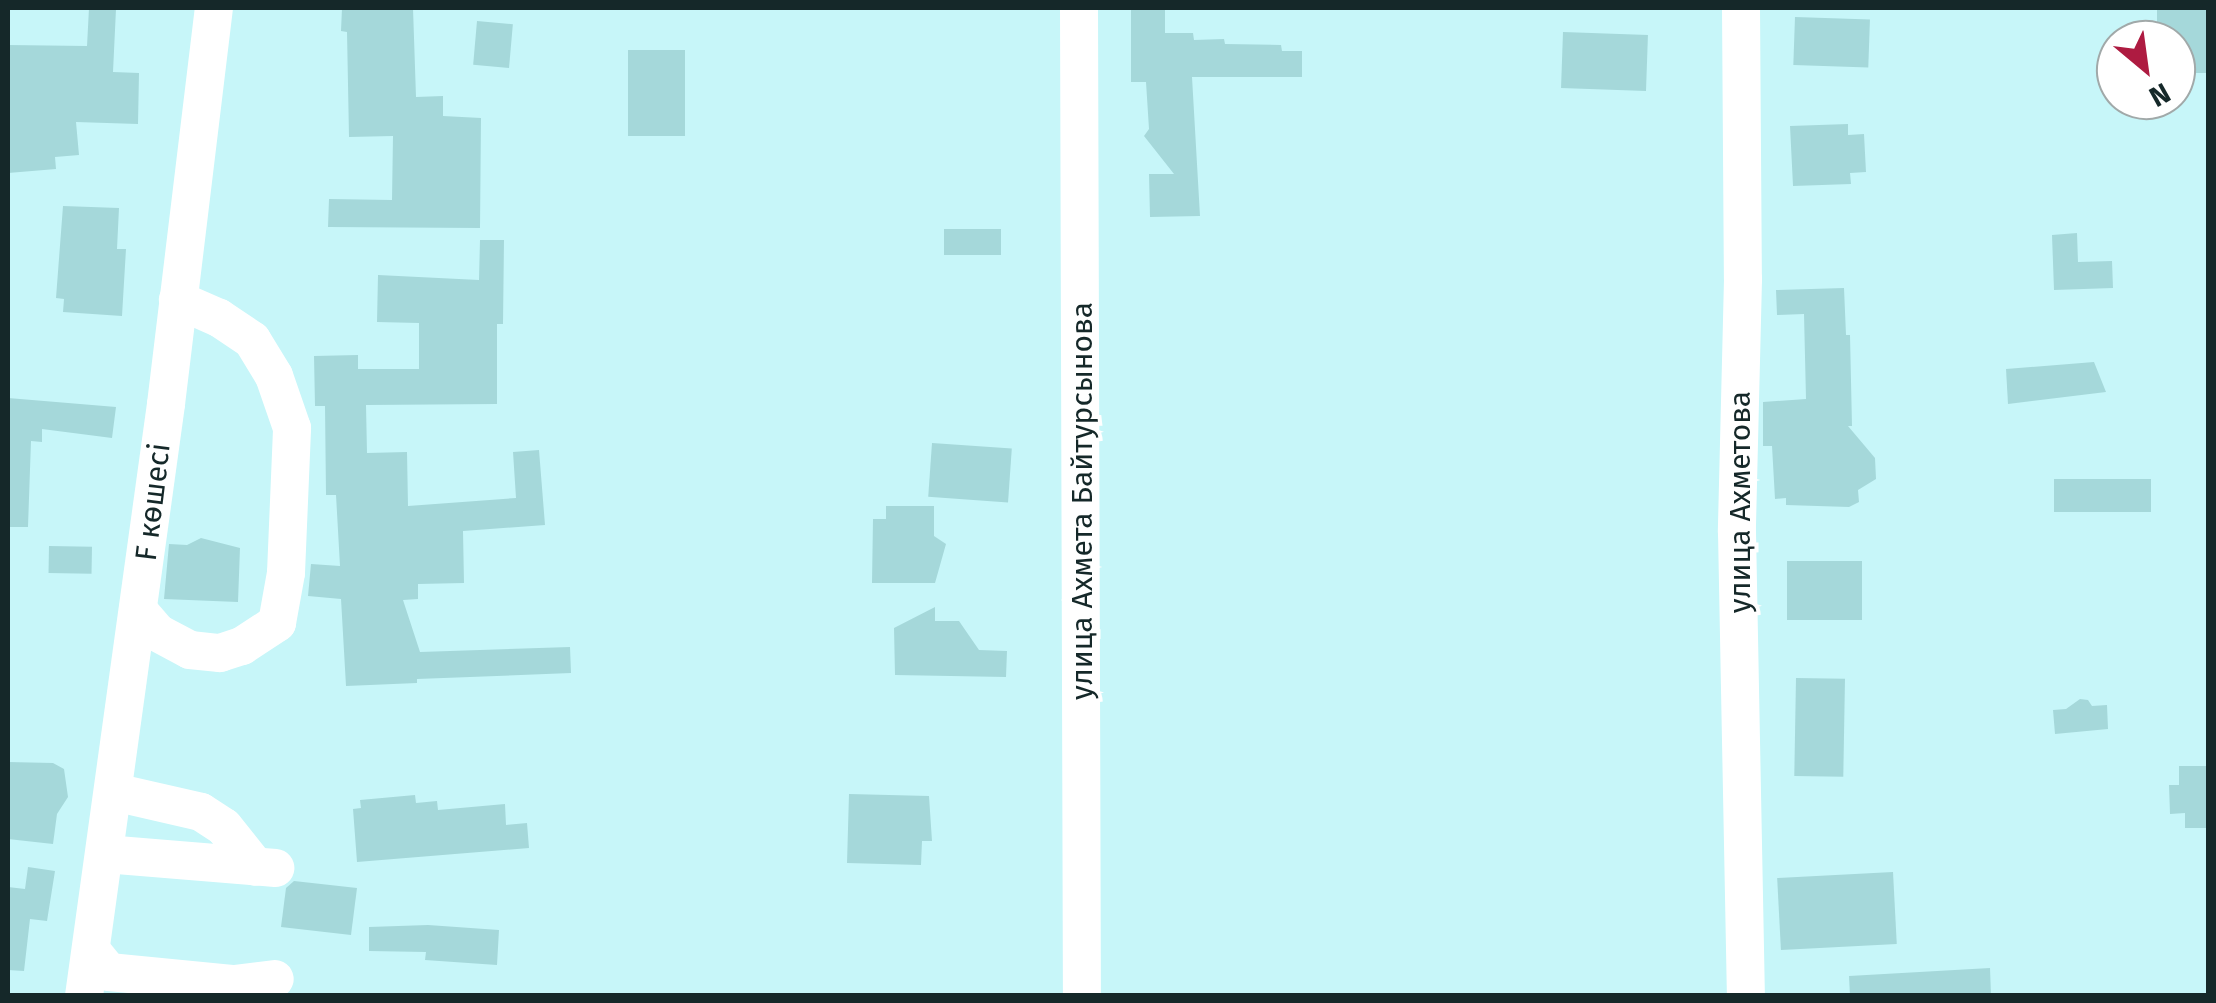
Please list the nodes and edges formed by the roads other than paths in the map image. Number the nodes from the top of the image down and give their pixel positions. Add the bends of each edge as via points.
1 (214, 8) edge
2 (1079, 8) edge
3 (1741, 8) edge
4 (178, 300) junction
5 (138, 610) junction
6 (114, 792) junction
7 (105, 854) junction
8 (91, 950) junction
9 (275, 980) dead end
10 (84, 996) edge
11 (1082, 996) edge
12 (1746, 996) edge

1 - 4 street, F көшесі
2 - 11 street, улица Ахмета Байтурсынова
3 - 12 street, улица Ахметова via 1744,279 1737,532
4 - 5 street, F көшесі
4 - 5 street via 252,340 274,376 292,428 286,573 277,623 220,653 190,650 158,633
5 - 6 street, F көшесі
6 - 7 street, F көшесі
6 - 7 street via 201,812 265,867
7 - 8 street, F көшесі
8 - 9 street via 109,972 217,983
8 - 10 street, F көшесі

